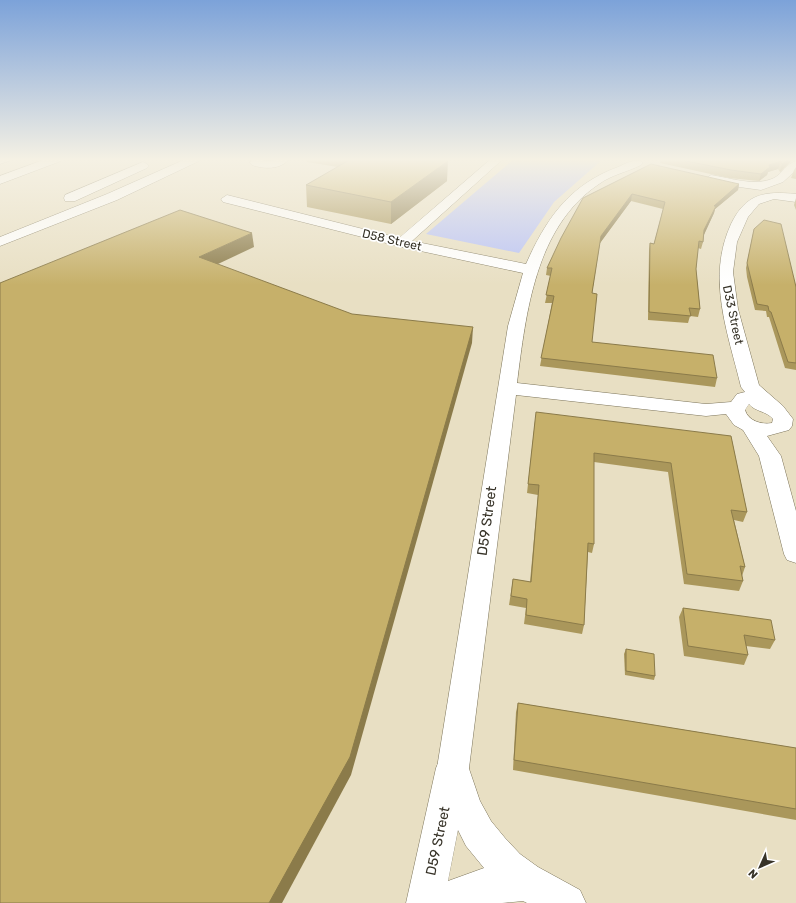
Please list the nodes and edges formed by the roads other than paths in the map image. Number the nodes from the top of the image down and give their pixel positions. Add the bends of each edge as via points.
1 (102, 201) edge
2 (232, 201) edge
3 (450, 201) edge
4 (573, 201) edge
5 (750, 201) edge
6 (0, 242) edge
7 (402, 243) junction
8 (534, 266) junction
9 (750, 386) junction
10 (507, 388) junction
11 (742, 416) junction
12 (783, 419) edge
13 (770, 456) junction
14 (796, 554) edge
15 (453, 768) junction
16 (525, 882) junction
17 (425, 903) edge
18 (445, 903) edge
19 (567, 903) edge

1 - 6 main road
2 - 7 street, D58 Street
3 - 7 street
4 - 8 street, D59 Street via 550,230
5 - 9 street, D33 Street via 735,228 727,256 726,272 730,309
7 - 8 street, D58 Street
8 - 10 street, D59 Street via 516,326
9 - 11 street
9 - 12 street
10 - 11 street
10 - 15 street, D59 Street
11 - 12 street via 758,403
11 - 13 street
12 - 13 street via 771,442
13 - 14 street
15 - 16 main road via 465,809 475,829 490,848
15 - 17 main road, D59 Street
16 - 18 main road via 484,886 462,893
16 - 19 main road via 546,895

